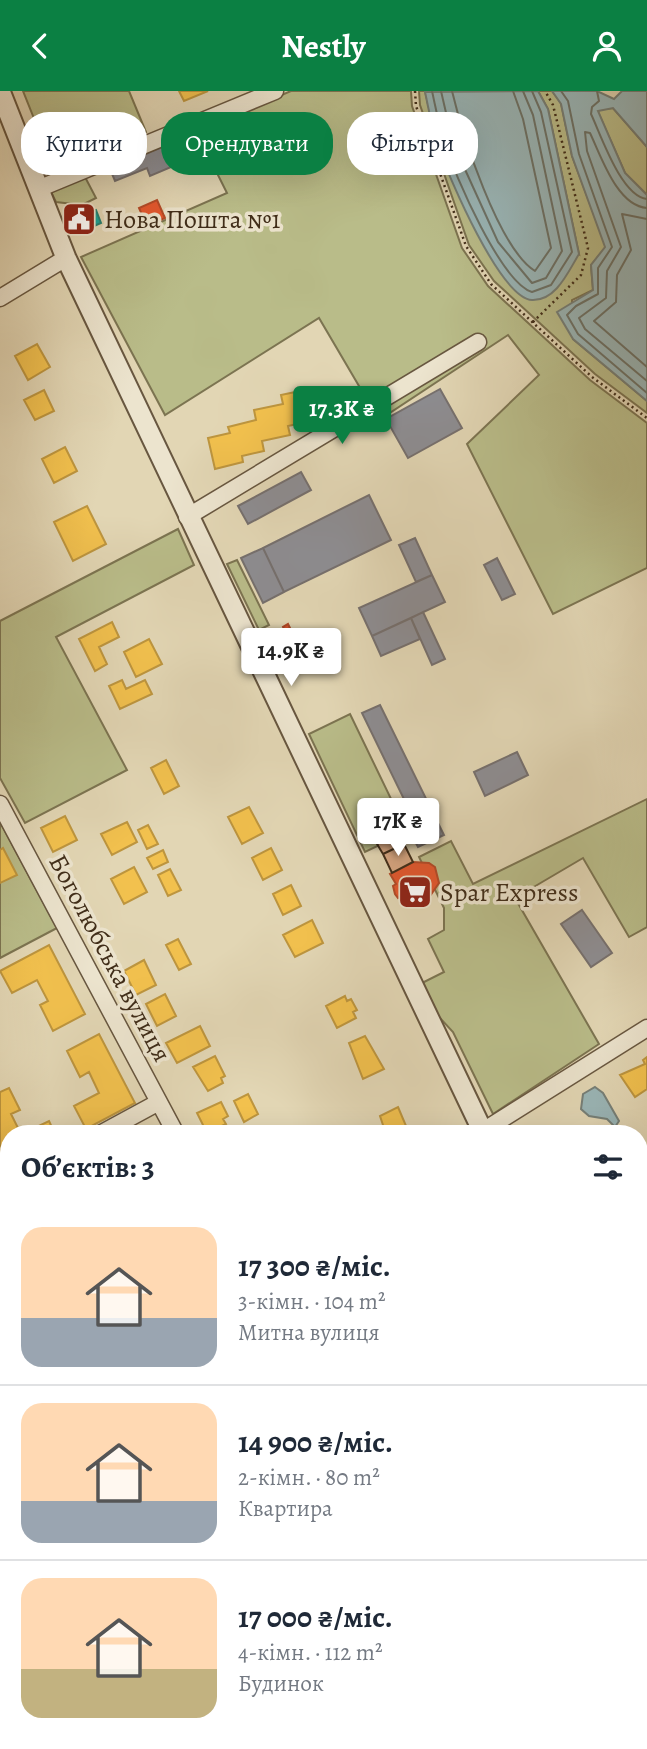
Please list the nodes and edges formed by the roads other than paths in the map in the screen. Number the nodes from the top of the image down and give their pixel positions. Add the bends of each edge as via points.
1 (0, 91) edge
2 (275, 91) edge
3 (38, 189) junction
4 (65, 258) junction
5 (0, 298) edge
6 (478, 342) dead end
7 (187, 517) junction
8 (0, 804) edge
9 (647, 1028) edge
10 (159, 1102) junction
11 (117, 1125) edge
12 (172, 1125) edge
13 (479, 1125) edge
14 (495, 1125) edge

1 - 3 street
2 - 3 street
3 - 4 street
4 - 5 street
4 - 7 street
6 - 7 street
7 - 13 street
8 - 10 street, Боголюбська вулиця
9 - 14 street
10 - 11 street
10 - 12 street, Боголюбська вулиця

